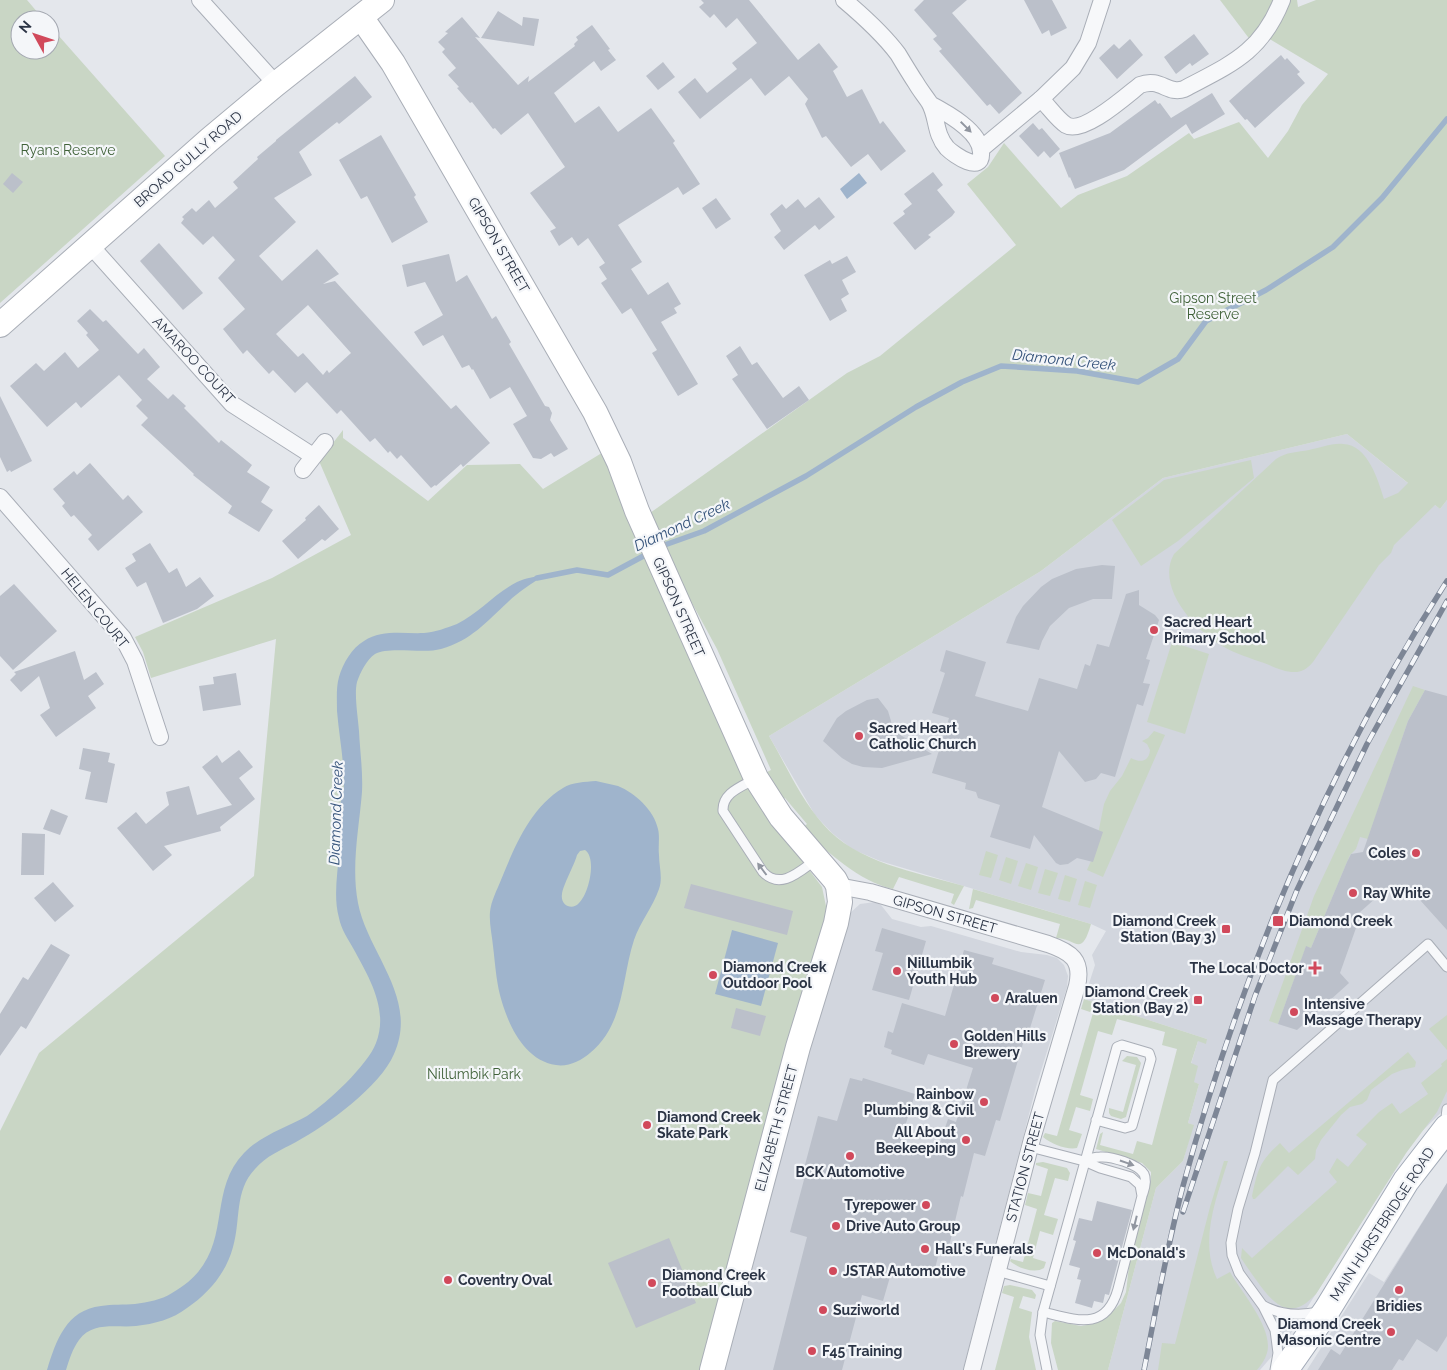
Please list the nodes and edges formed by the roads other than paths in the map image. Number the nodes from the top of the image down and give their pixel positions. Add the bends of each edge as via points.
1 (200, 0) edge
2 (382, 0) edge
3 (844, 0) edge
4 (1102, 0) edge
5 (1282, 0) edge
6 (361, 17) junction
7 (276, 84) junction
8 (1041, 99) junction
9 (930, 104) junction
10 (981, 149) junction
11 (90, 245) junction
12 (0, 325) edge
13 (325, 442) dead end
14 (314, 456) junction
15 (303, 470) dead end
16 (0, 498) edge
17 (160, 737) dead end
18 (756, 778) junction
19 (817, 858) junction
20 (838, 886) junction
21 (1078, 966) joint
22 (1447, 967) edge
23 (1096, 1120) junction
24 (1446, 1123) edge
25 (1030, 1146) junction
26 (1084, 1161) junction
27 (997, 1271) junction
28 (1050, 1286) junction
29 (1263, 1306) junction
30 (1327, 1310) junction
31 (1043, 1312) junction
32 (1284, 1369) edge
33 (712, 1370) edge
34 (972, 1370) edge
35 (1047, 1370) edge

1 - 7 street
2 - 6 street, BROAD GULLY ROAD
3 - 9 street via 888,43
4 - 8 street via 1094,29 1081,57
5 - 8 street via 1270,26 1247,53 1184,89 1175,90 1157,83 1140,85 1094,120 1074,127 1066,125
6 - 7 street, BROAD GULLY ROAD
6 - 18 street, GIPSON STREET via 393,63 590,404 619,462 637,511
7 - 11 street, BROAD GULLY ROAD
8 - 10 street
9 -> 10 street via 960,122 975,137
9 - 10 street via 940,136 953,153 967,162 976,162 981,157
11 - 12 street, BROAD GULLY ROAD
11 - 14 street, AMAROO COURT via 232,404
13 - 14 street
14 - 15 street
16 - 17 street, HELEN COURT via 123,638 135,661
18 - 19 street, GIPSON STREET via 781,818
19 -> 18 lane via 786,879 772,879 763,872 723,811 724,799
19 - 20 street, GIPSON STREET
20 - 21 street, GIPSON STREET via 856,888 1048,944 1070,954
20 - 33 street, ELIZABETH STREET via 840,902 836,923 798,1047
21 - 25 street, STATION STREET via 1077,986
22 - 29 lane via 1428,944 1273,1080 1231,1243 1239,1273
23 - 23 lane via 1117,1047 1122,1045 1149,1053 1151,1058 1132,1126 1125,1128
23 - 26 lane
24 - 30 main road, MAIN HURSTBRIDGE ROAD
25 - 26 lane
25 - 27 street, STATION STREET
26 - 28 lane
26 -> 31 lane via 1135,1179 1140,1185 1142,1196 1116,1297 1109,1309 1082,1321
27 - 28 lane
27 - 34 street, STATION STREET
28 - 31 lane
29 - 30 lane via 1291,1314
29 - 32 lane via 1275,1330
30 - 32 main road, MAIN HURSTBRIDGE ROAD
31 - 35 lane via 1040,1335

